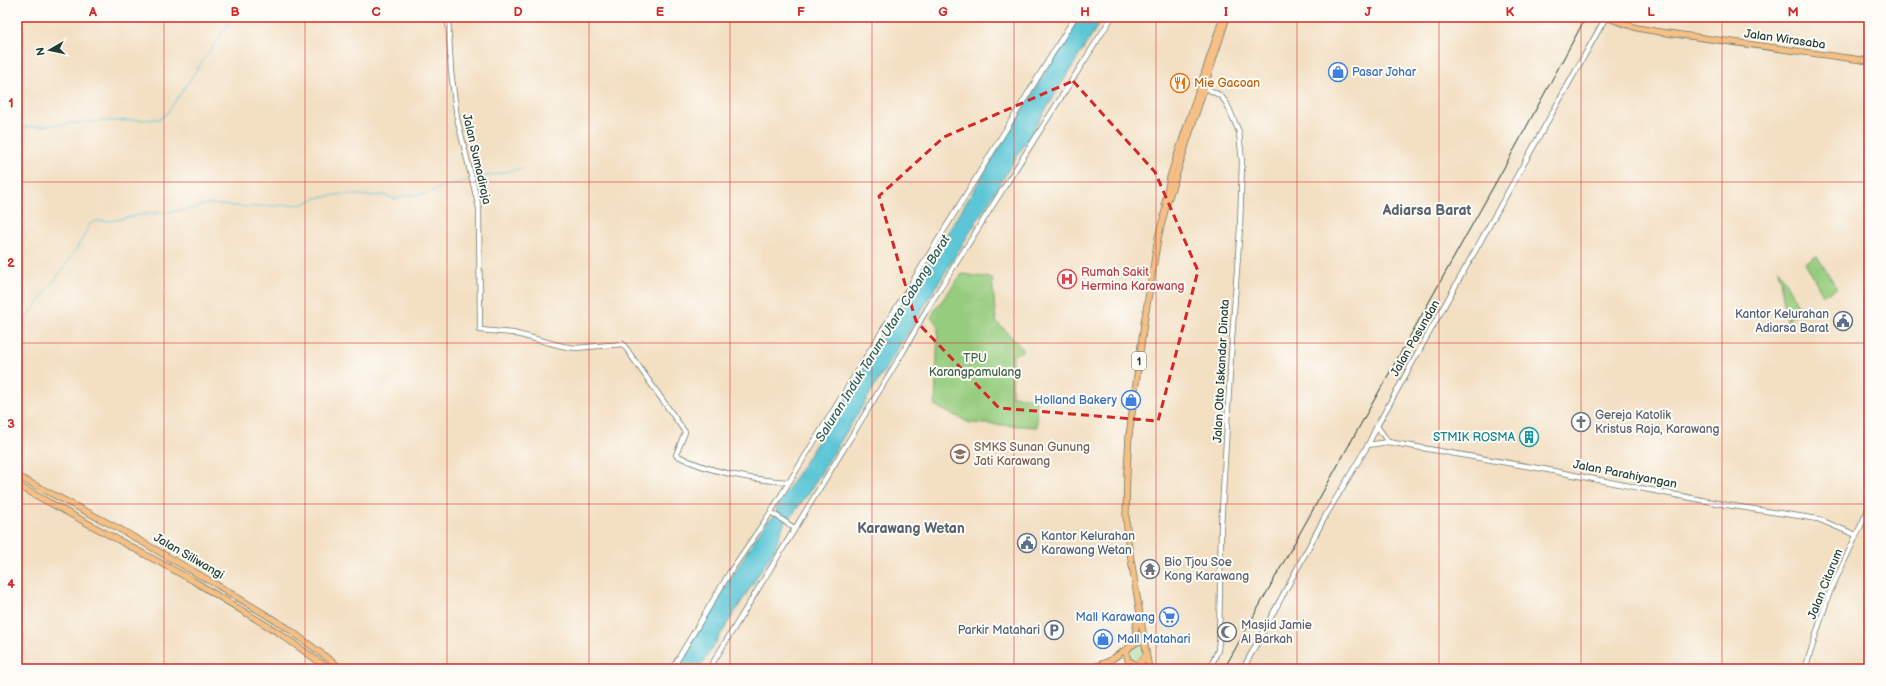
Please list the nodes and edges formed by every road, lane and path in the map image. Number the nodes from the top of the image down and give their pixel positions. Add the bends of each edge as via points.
1 (448, 17) edge
2 (1075, 17) edge
3 (1112, 17) edge
4 (1223, 17) edge
5 (1227, 17) edge
6 (1606, 17) edge
7 (1869, 61) edge
8 (1204, 87) junction
9 (1166, 208) junction
10 (1377, 426) junction
11 (1388, 442) junction
12 (1368, 445) junction
13 (17, 476) edge
14 (788, 482) junction
15 (32, 484) junction
16 (17, 485) edge
17 (29, 492) junction
18 (1869, 508) edge
19 (772, 513) junction
20 (794, 528) junction
21 (1856, 535) junction
22 (1128, 541) junction
23 (1144, 643) junction
24 (1132, 645) junction
25 (1146, 655) junction
26 (1136, 667) edge
27 (329, 669) edge
28 (342, 669) edge
29 (672, 669) edge
30 (708, 669) edge
31 (1088, 669) edge
32 (1126, 669) edge
33 (1149, 669) edge
34 (1210, 669) edge
35 (1242, 669) edge
36 (1805, 669) edge

1 - 14 street, Jalan Sumadiraja via 456,112 479,208 480,330 513,333 575,348 623,344 685,432 676,455 752,478
2 - 14 street
3 - 20 street via 927,309
4 - 9 main road, 1 via 1170,177 1165,198
5 - 8 main road, 1
6 - 7 main road, Jalan Wirasaba via 1645,30
6 - 10 street, Jalan Pasundan
8 - 9 main road, 1
8 - 34 street, Jalan Otto Iskandar Dinata via 1221,96 1229,108 1239,132 1242,162 1220,564 1219,640 1218,650
9 - 22 main road, 1 via 1158,238 1144,323 1129,436 1126,503
10 - 11 street
10 - 12 street, Jalan Pasundan
11 - 12 street, Jalan Parahiyangan
11 - 21 street, Jalan Parahiyangan via 1818,520
12 - 35 street, Jalan Pasundan via 1326,515
13 - 15 main road, Jalan Siliwangi
14 - 19 street
15 - 17 main road
15 - 28 main road, Jalan Siliwangi via 122,530 216,584 286,627
16 - 17 main road, Jalan Siliwangi
17 - 27 main road, Jalan Siliwangi via 198,584 279,633
18 - 21 street, Jalan Citarum
19 - 20 street
19 - 29 street via 730,572
20 - 30 street
21 - 36 street, Jalan Citarum via 1829,594
22 - 23 main road, 1
22 - 24 main road, 1 via 1137,614
23 - 24 main road via 1139,641
23 - 25 main road, 1
24 - 26 main road via 1127,651 1127,657
24 - 31 main road via 1109,661
25 - 26 main road
25 - 33 main road
26 - 32 main road

